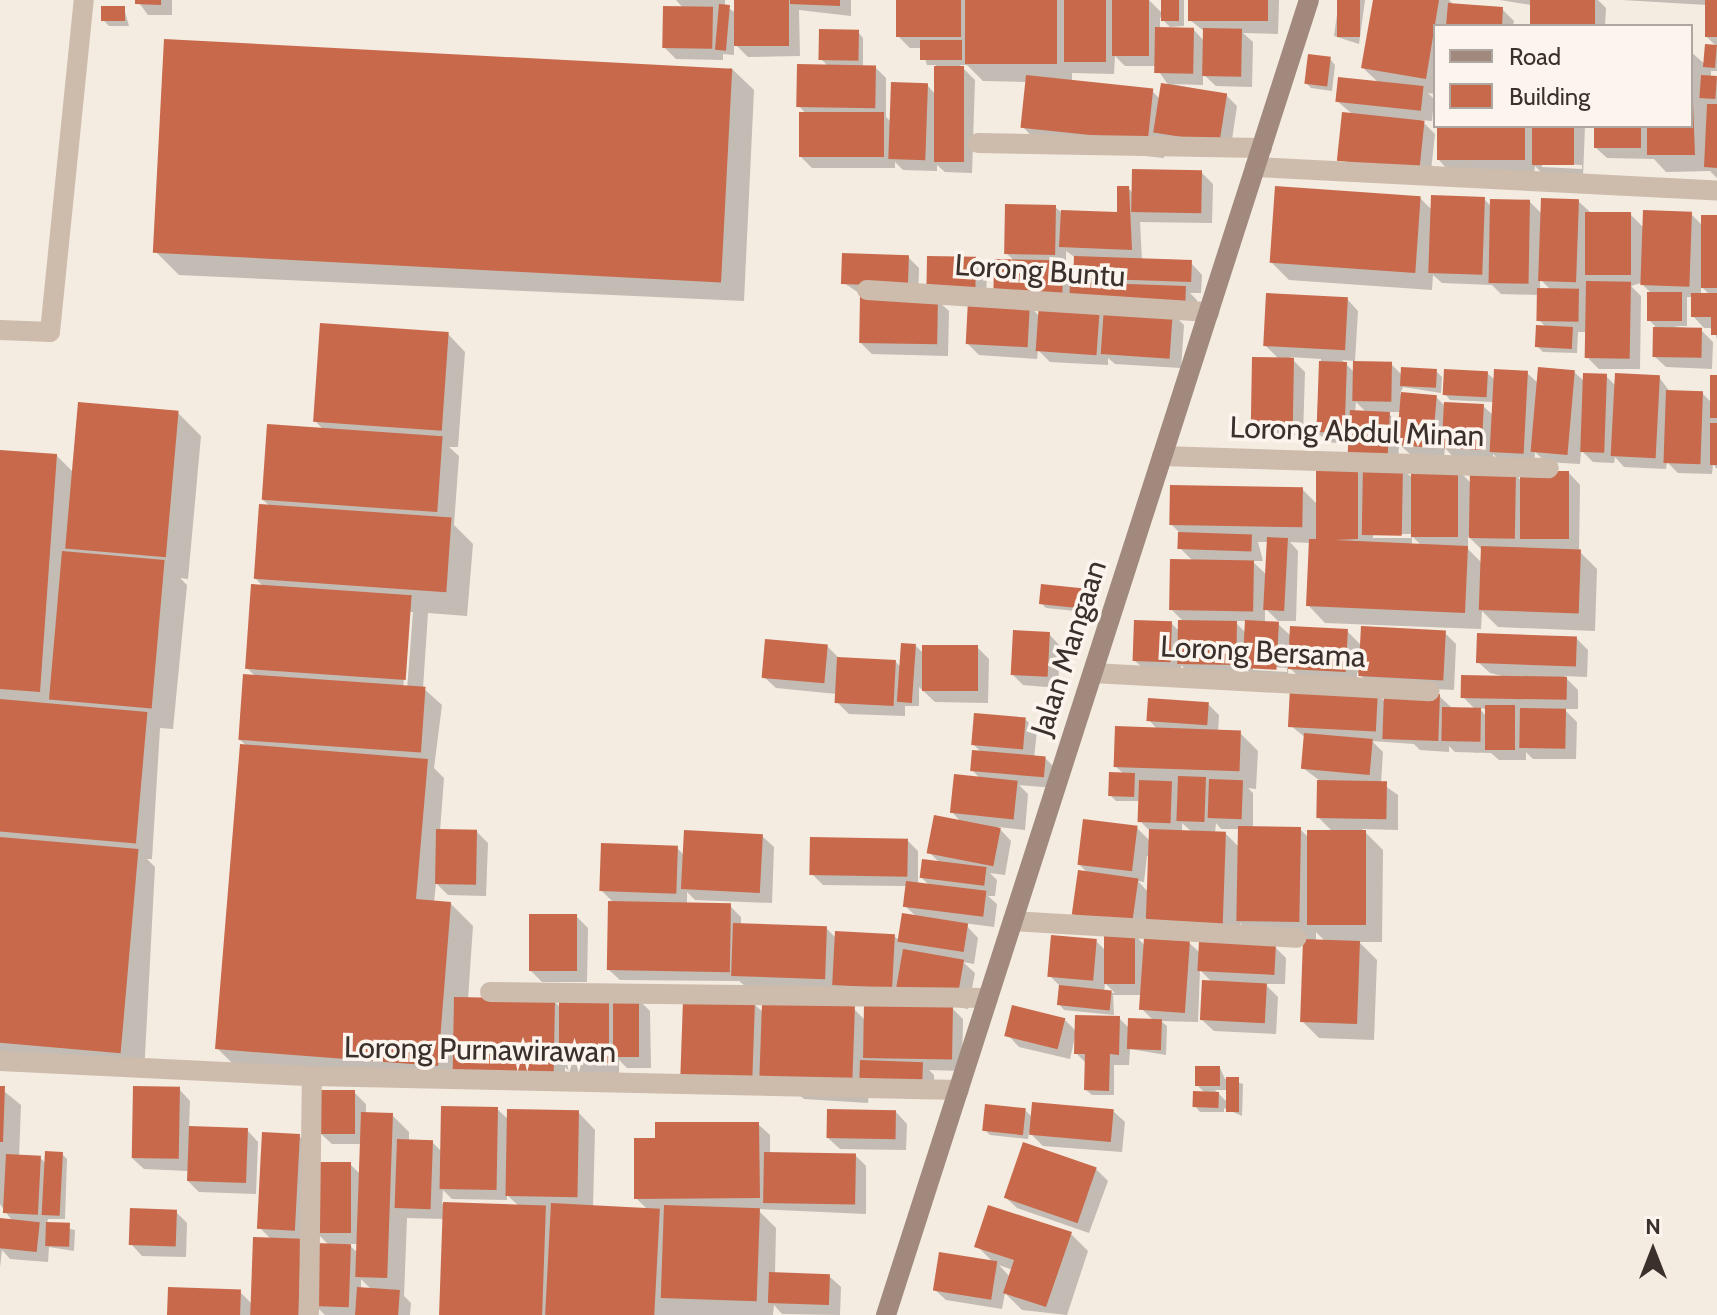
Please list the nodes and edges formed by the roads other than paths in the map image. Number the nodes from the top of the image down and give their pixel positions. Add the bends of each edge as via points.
1 (84, 0) edge
2 (1309, 0) edge
3 (978, 143) dead end
4 (1258, 158) junction
5 (1717, 190) edge
6 (867, 290) dead end
7 (1209, 312) junction
8 (0, 330) edge
9 (1162, 456) junction
10 (1549, 468) dead end
11 (1093, 673) junction
12 (1430, 691) dead end
13 (1013, 921) junction
14 (1296, 938) dead end
15 (490, 992) dead end
16 (988, 998) junction
17 (0, 1061) edge
18 (312, 1076) junction
19 (959, 1090) junction
20 (309, 1312) dead end
21 (886, 1315) edge

1 - 8 street via 50,332
2 - 4 street, Jalan Mangaan
3 - 4 street
4 - 5 street
4 - 7 street, Jalan Mangaan
6 - 7 street, Lorong Buntu
7 - 9 street, Jalan Mangaan
9 - 10 street, Lorong Abdul Minan
9 - 11 street, Jalan Mangaan
11 - 12 street, Lorong Bersama
11 - 13 street, Jalan Mangaan
13 - 14 street
13 - 16 street, Jalan Mangaan
15 - 16 street
16 - 19 street, Jalan Mangaan
17 - 18 street, Lorong Purnawirawan
18 - 19 street, Lorong Purnawirawan
18 - 20 street
19 - 21 street, Jalan Mangaan

